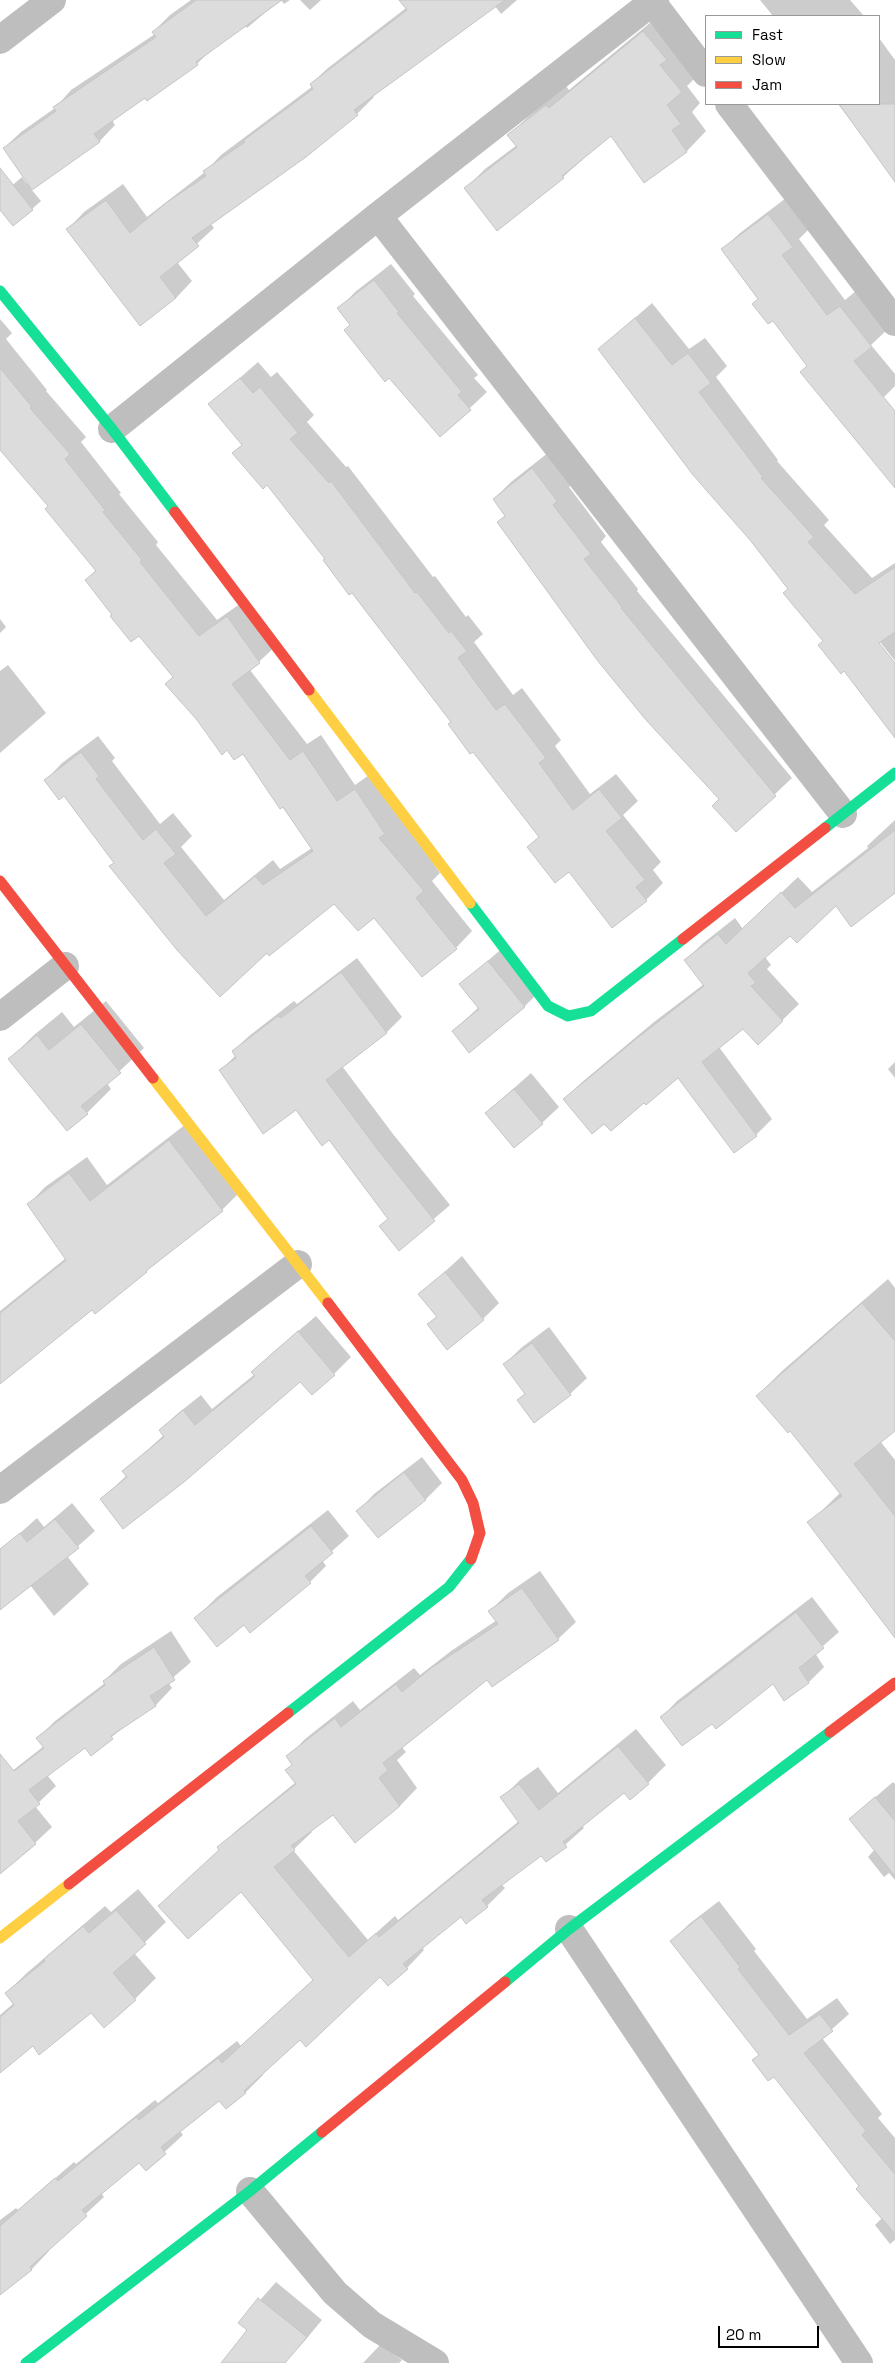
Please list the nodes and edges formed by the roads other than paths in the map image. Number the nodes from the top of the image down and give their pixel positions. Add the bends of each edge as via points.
1 (52, 0) edge
2 (654, 1) edge
3 (0, 40) edge
4 (705, 73) edge
5 (730, 105) edge
6 (378, 216) junction
7 (0, 290) edge
8 (895, 322) edge
9 (112, 428) junction
10 (895, 773) edge
11 (843, 814) junction
12 (0, 881) edge
13 (65, 966) junction
14 (0, 1018) edge
15 (298, 1264) junction
16 (0, 1490) edge
17 (894, 1687) edge
18 (569, 1928) junction
19 (0, 1938) edge
20 (250, 2191) junction
21 (26, 2363) edge
22 (435, 2363) edge
23 (859, 2363) edge

1 - 3 street
2 - 4 street
2 - 6 street
5 - 8 street
6 - 9 street
6 - 11 street
7 - 9 street
9 - 11 street via 548,1006 568,1016 591,1011
10 - 11 street
12 - 13 street
13 - 14 street
13 - 15 street
15 - 16 street
15 - 19 street via 462,1480 473,1503 480,1533 470,1562 449,1587
17 - 18 street
18 - 20 street
18 - 23 street
20 - 21 street
20 - 22 street via 335,2293 372,2325

